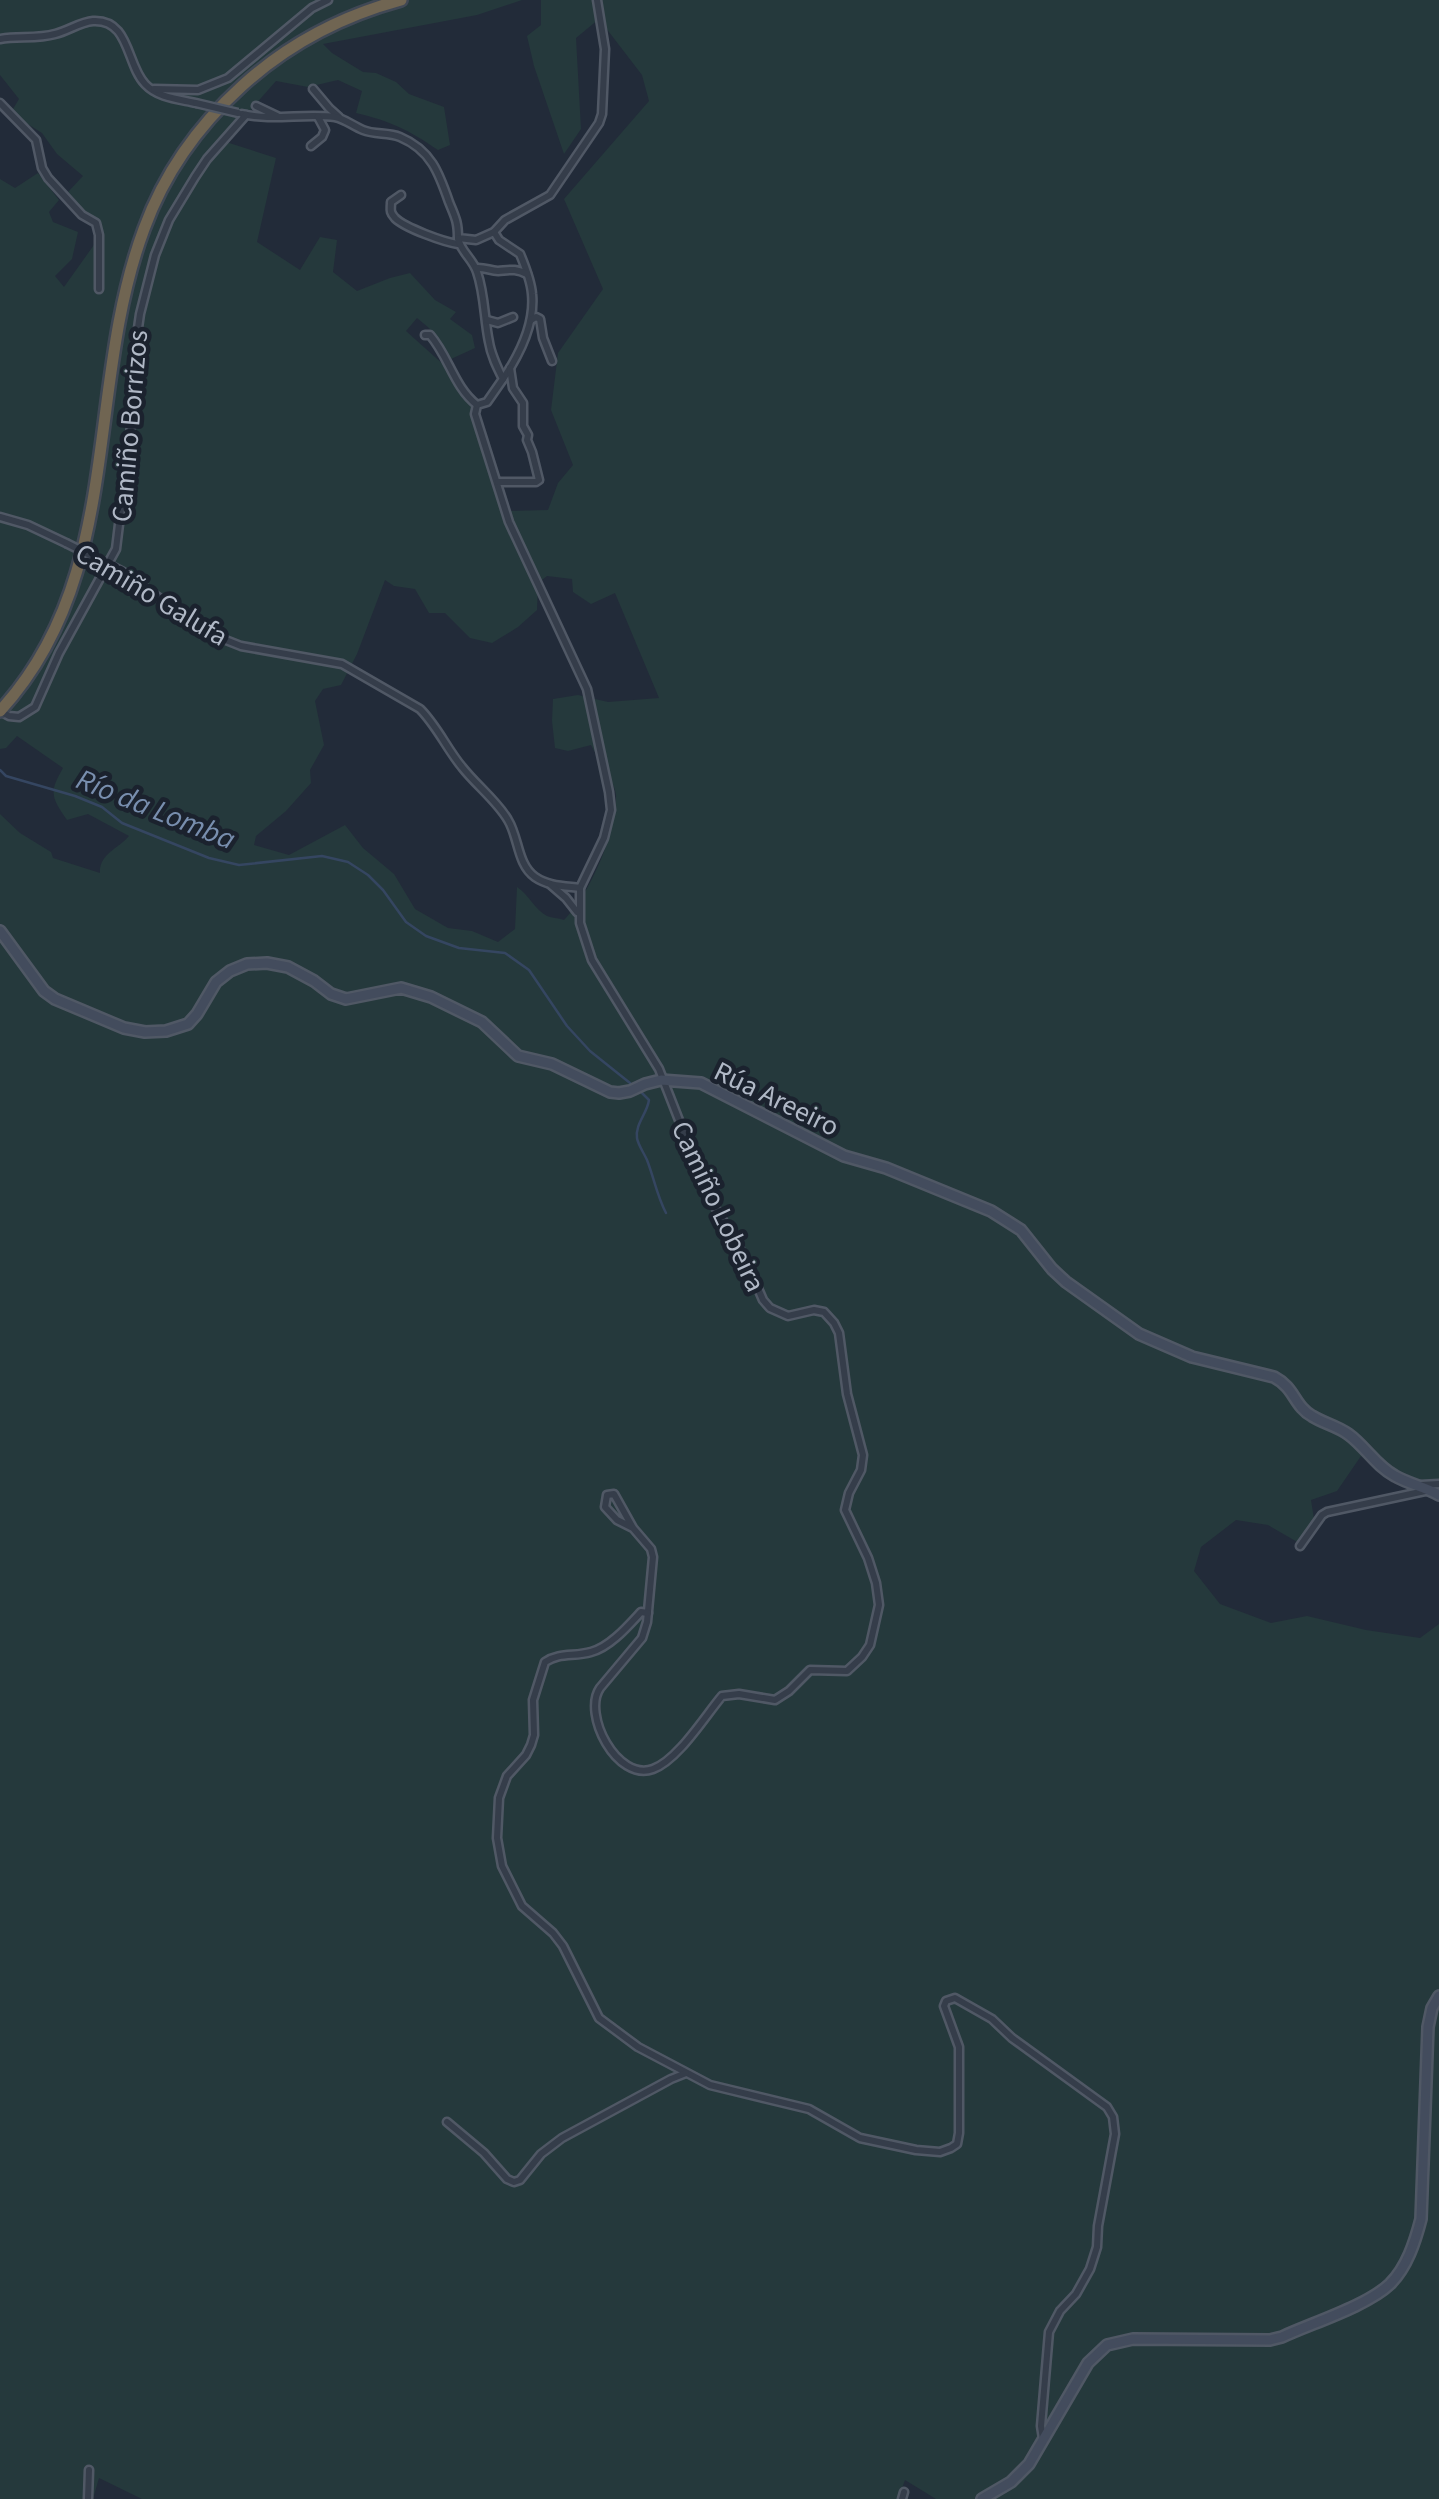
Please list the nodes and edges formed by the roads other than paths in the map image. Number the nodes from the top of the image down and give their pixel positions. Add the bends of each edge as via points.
1 (328, 0) edge
2 (401, 0) edge
3 (597, 0) edge
4 (0, 39) edge
5 (149, 88) junction
6 (313, 89) dead end
7 (0, 103) edge
8 (256, 106) dead end
9 (242, 114) junction
10 (317, 116) junction
11 (279, 118) junction
12 (340, 118) junction
13 (32, 134) junction
14 (23, 140) dead end
15 (312, 146) dead end
16 (401, 195) dead end
17 (494, 232) junction
18 (458, 241) junction
19 (476, 268) junction
20 (527, 274) junction
21 (100, 289) dead end
22 (513, 317) dead end
23 (487, 320) junction
24 (531, 320) junction
25 (425, 335) dead end
26 (552, 360) dead end
27 (510, 368) junction
28 (503, 379) junction
29 (477, 405) junction
30 (498, 482) junction
31 (0, 517) edge
32 (108, 565) junction
33 (0, 711) edge
34 (550, 884) junction
35 (580, 888) junction
36 (578, 913) junction
37 (0, 931) edge
38 (661, 1080) junction
39 (1436, 1490) edge
40 (633, 1528) junction
41 (1300, 1546) dead end
42 (648, 1612) junction
43 (1439, 1996) edge
44 (687, 2073) junction
45 (446, 2122) dead end
46 (1043, 2440) junction
47 (89, 2470) dead end
48 (88, 2499) edge
49 (982, 2499) edge

1 - 5 street via 228,78 198,90
2 - 33 highway via 340,21 259,71 187,146 164,184 131,269 88,533 71,592 29,677
3 - 17 street via 606,49 602,114 550,194
4 - 5 street via 56,34 94,21 109,24
5 - 9 street, bridge
6 - 12 street
7 - 13 street
8 - 11 street
9 - 11 street
9 - 32 street, Camiño Borrizos via 194,177 155,255 134,356 119,533
10 - 11 street
10 - 12 street
10 - 15 street via 325,130
12 - 18 street via 414,143 426,154 458,218
13 - 14 street
13 - 21 street via 48,178 96,223
16 - 18 street via 391,202 395,218
17 - 18 street
17 - 20 street via 520,254
18 - 19 street
19 - 20 street
19 - 23 street
20 - 24 street
22 - 23 street
23 - 28 street
24 - 26 street via 540,319
24 - 27 street
25 - 29 street
27 - 28 street
27 - 30 street via 538,480
28 - 29 street
29 - 30 street
30 - 35 street via 512,528 587,689 609,792 604,838
31 - 32 street, Camiño Galufa, bridge
32 - 33 street, Camiño Borrizos via 35,708 20,717
32 - 34 street, Camiño Galufa via 208,633 241,646 342,664 420,710 502,810 528,870
34 - 35 street
34 - 36 street, Camiño Galufa
35 - 36 street
36 - 38 street via 592,960
37 - 38 street, Rúa Areeiro via 55,999 134,1030 166,1032 188,1024 216,982 230,971 266,962 346,999 401,988 431,996 482,1022 518,1056 610,1092
38 - 39 street, Rúa Areeiro via 701,1083 844,1156 991,1212 1021,1230 1066,1282 1139,1334 1192,1357 1281,1381 1302,1410 1344,1430 1395,1476
38 - 42 street, Camiño Lobeira via 709,1197 763,1300 788,1316 818,1310 834,1323 862,1455 845,1510 868,1558 878,1605 870,1645 852,1668 810,1670 774,1700 722,1696 664,1762 641,1770 614,1754 594,1704 642,1638
39 - 41 street, Rúa Areeiro via 1327,1512
40 - 40 street, Camiño Lobeira via 608,1514 607,1495 614,1494
40 - 42 street, Camiño Lobeira via 653,1557
42 - 44 street via 598,1650 545,1662 533,1700 534,1734 499,1798 497,1838 522,1906 563,1946 599,2018
43 - 46 street via 1428,2027 1421,2220 1389,2285 1270,2340 1133,2339 1106,2345 1088,2363
44 - 45 street via 562,2138 514,2182
44 - 46 street via 808,2109 860,2138 940,2152 956,2144 959,2132 960,2047 944,2006 955,1998 1108,2107 1116,2134 1097,2247 1049,2332
46 - 49 street via 1012,2482
47 - 48 street

